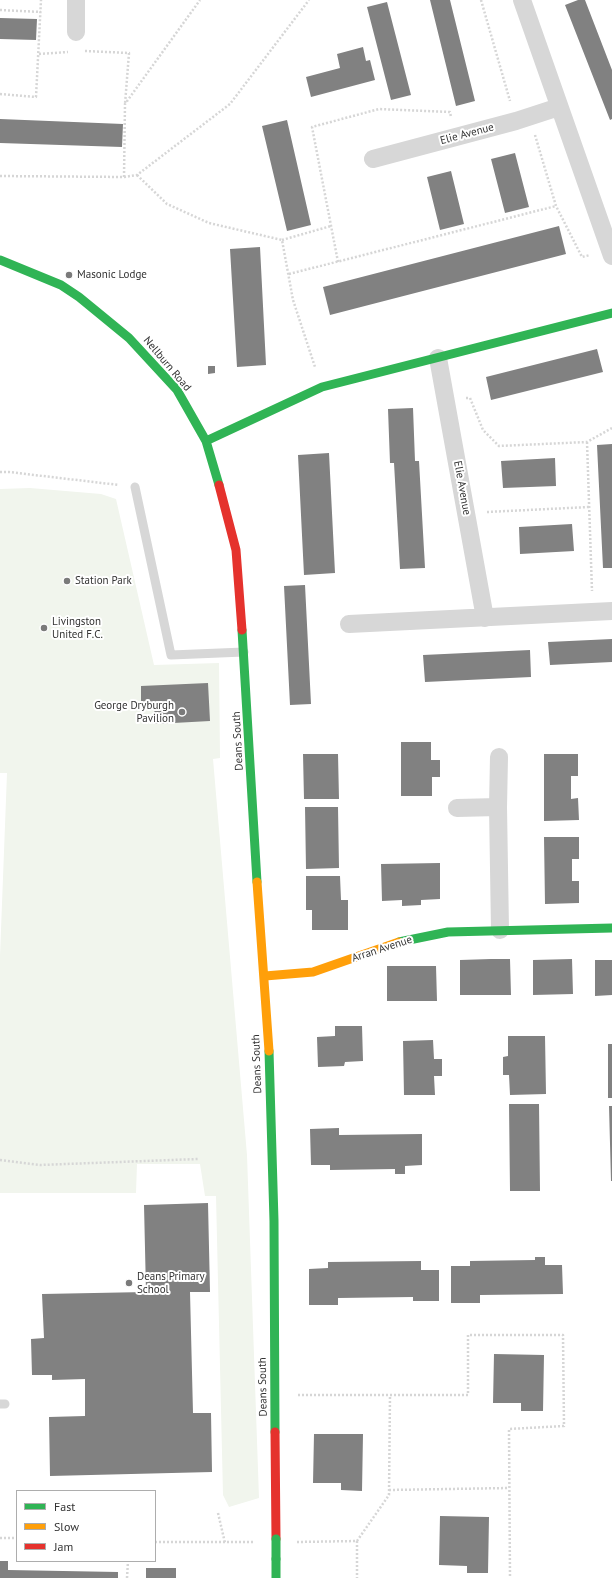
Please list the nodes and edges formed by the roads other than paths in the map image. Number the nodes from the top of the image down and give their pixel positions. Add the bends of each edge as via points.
1 (76, 0) edge
2 (522, 0) edge
3 (76, 32) dead end
4 (559, 107) junction
5 (373, 159) dead end
6 (611, 254) edge
7 (0, 260) edge
8 (612, 313) edge
9 (438, 358) junction
10 (206, 441) junction
11 (135, 487) road end
12 (236, 550) joint
13 (612, 611) edge
14 (485, 618) junction
15 (349, 624) dead end
16 (244, 652) junction
17 (499, 757) dead end
18 (498, 807) junction
19 (457, 808) dead end
20 (612, 928) edge
21 (500, 930) junction
22 (265, 976) junction
23 (276, 1578) edge

1 - 3 street
2 - 4 street
4 - 5 street, Elie Avenue
4 - 6 street
7 - 10 street, Nellburn Road via 61,285 129,338 176,390
8 - 9 street
9 - 10 street via 322,388
9 - 14 street, Elie Avenue
10 - 12 street, Nellburn Road
11 - 16 lane via 171,655
12 - 16 street, Deans South
13 - 14 street
14 - 15 street
16 - 22 street, Deans South
17 - 18 street
18 - 19 street
18 - 21 street
20 - 21 street, Arran Avenue
21 - 22 street, Arran Avenue via 448,932 412,938 313,972
22 - 23 street, Deans South, bridge via 274,1221

